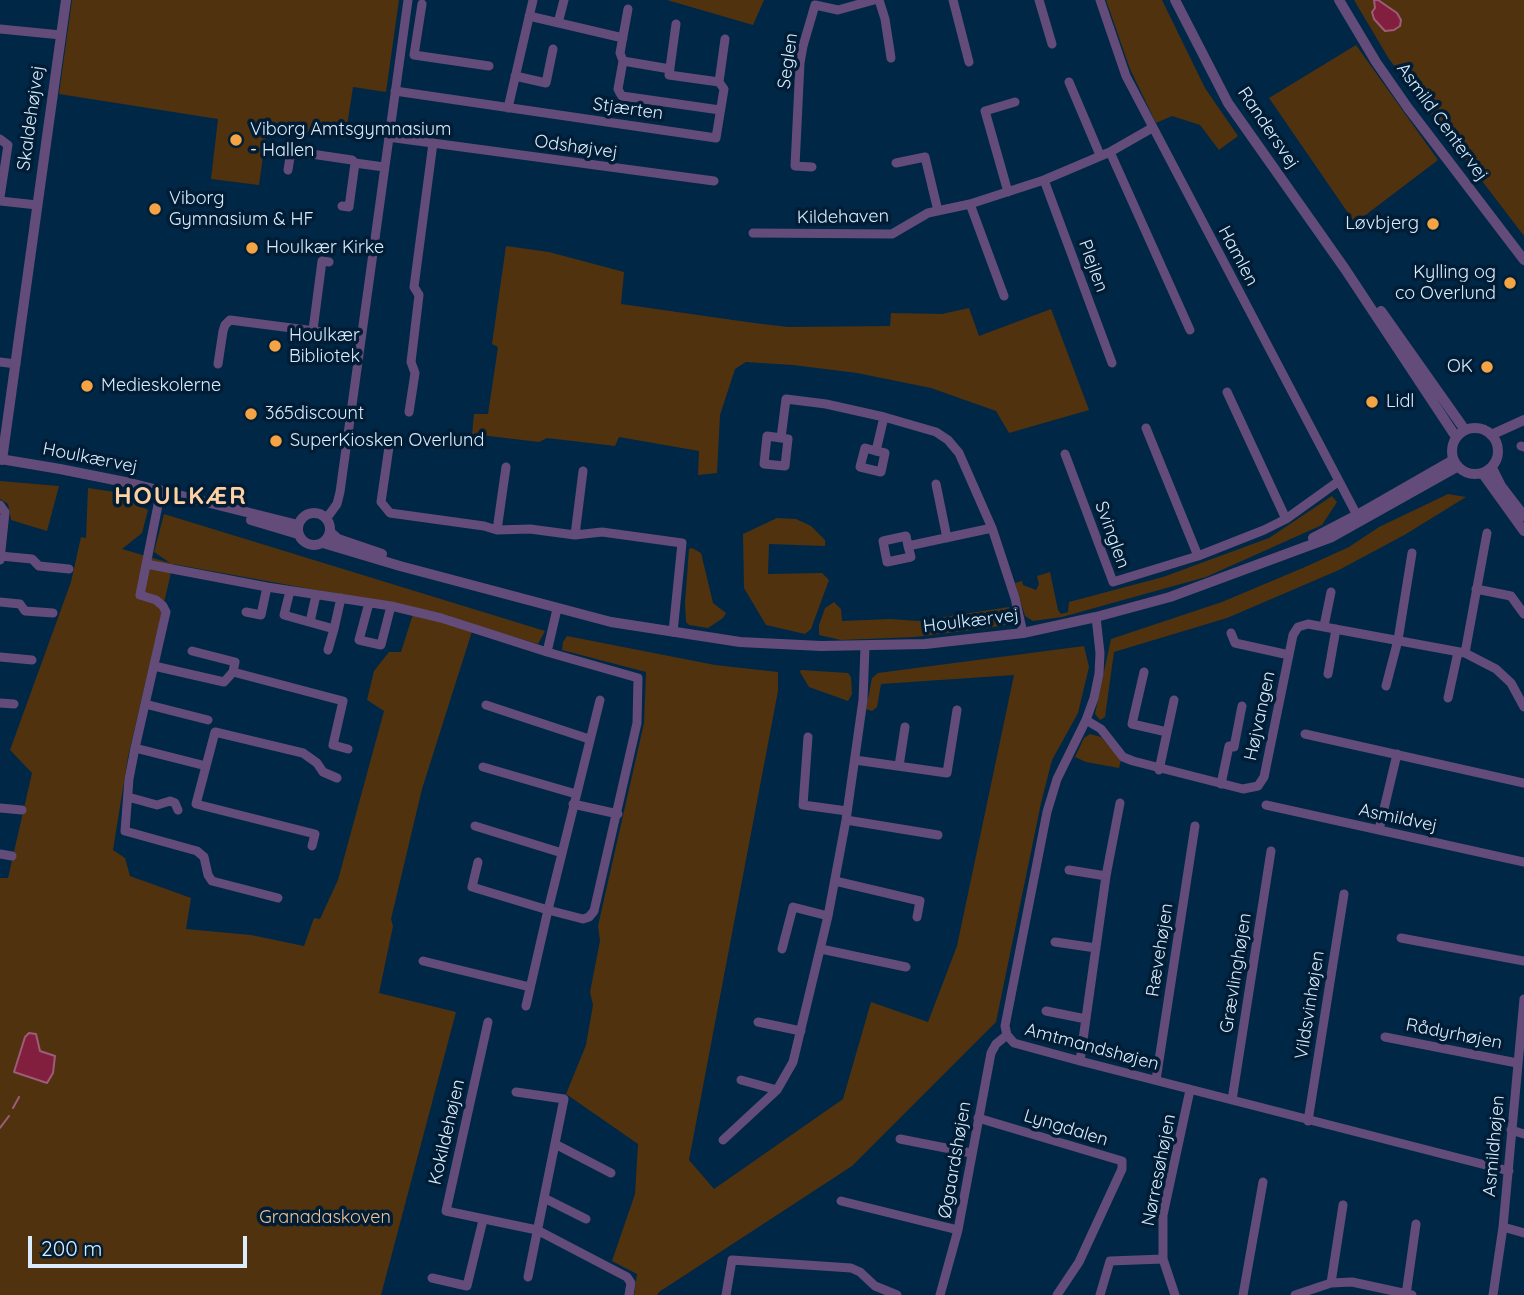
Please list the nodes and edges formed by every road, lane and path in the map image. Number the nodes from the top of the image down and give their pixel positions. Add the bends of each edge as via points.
1 (66, 0) edge
2 (408, 0) edge
3 (533, 0) edge
4 (564, 0) edge
5 (876, 0) edge
6 (953, 0) edge
7 (1039, 0) edge
8 (1100, 0) edge
9 (1175, 0) edge
10 (1339, 0) edge
11 (422, 4) dead end
12 (628, 9) dead end
13 (529, 16) junction
14 (558, 23) junction
15 (404, 24) junction
16 (676, 24) dead end
17 (419, 26) junction
18 (0, 29) edge
19 (61, 35) junction
20 (623, 38) junction
21 (726, 39) dead end
22 (1052, 44) dead end
23 (553, 49) dead end
24 (891, 58) dead end
25 (622, 61) junction
26 (969, 62) dead end
27 (489, 66) dead end
28 (670, 69) junction
29 (515, 76) junction
30 (719, 82) junction
31 (1069, 82) dead end
32 (395, 91) junction
33 (1014, 102) dead end
34 (508, 108) junction
35 (720, 110) junction
36 (1152, 128) junction
37 (388, 137) junction
38 (0, 139) edge
39 (433, 143) junction
40 (1105, 153) junction
41 (355, 163) junction
42 (896, 163) dead end
43 (384, 167) junction
44 (812, 167) dead end
45 (288, 170) dead end
46 (1044, 180) junction
47 (714, 181) dead end
48 (1008, 192) junction
49 (0, 199) edge
50 (970, 204) junction
51 (37, 205) junction
52 (342, 206) dead end
53 (933, 212) junction
54 (753, 233) dead end
55 (1524, 260) edge
56 (329, 262) dead end
57 (1004, 296) dead end
58 (313, 330) junction
59 (1189, 330) dead end
60 (361, 337) junction
61 (0, 362) edge
62 (16, 363) junction
63 (1112, 363) dead end
64 (218, 364) dead end
65 (1227, 392) dead end
66 (409, 412) dead end
67 (884, 417) junction
68 (1524, 420) edge
69 (1524, 426) edge
70 (1146, 428) dead end
71 (1461, 433) junction
72 (781, 438) dead end
73 (1494, 440) junction
74 (389, 447) dead end
75 (876, 451) dead end
76 (1065, 454) dead end
77 (1, 459) edge
78 (1455, 464) junction
79 (506, 467) dead end
80 (583, 471) dead end
81 (1487, 471) junction
82 (1339, 481) junction
83 (936, 484) dead end
84 (161, 491) junction
85 (0, 505) edge
86 (1524, 516) edge
87 (326, 519) junction
88 (1286, 519) junction
89 (1359, 519) junction
90 (992, 528) junction
91 (298, 529) junction
92 (497, 530) junction
93 (1524, 531) edge
94 (330, 532) junction
95 (1486, 533) dead end
96 (575, 535) junction
97 (947, 538) junction
98 (323, 543) junction
99 (908, 546) dead end
100 (1412, 553) dead end
101 (1198, 556) junction
102 (0, 557) edge
103 (146, 564) junction
104 (69, 569) dead end
105 (433, 573) junction
106 (267, 587) junction
107 (1476, 589) junction
108 (290, 591) junction
109 (1331, 592) dead end
110 (316, 595) junction
111 (341, 598) junction
112 (0, 603) edge
113 (369, 603) junction
114 (391, 606) junction
115 (557, 608) junction
116 (246, 612) dead end
117 (53, 613) dead end
118 (1524, 614) edge
119 (1096, 617) junction
120 (310, 622) junction
121 (1324, 626) junction
122 (334, 629) junction
123 (1336, 629) junction
124 (673, 632) junction
125 (1023, 633) junction
126 (1231, 633) dead end
127 (1398, 640) junction
128 (865, 647) junction
129 (328, 650) dead end
130 (192, 651) dead end
131 (547, 652) junction
132 (1462, 653) junction
133 (1289, 655) junction
134 (0, 657) edge
135 (32, 660) dead end
136 (153, 666) junction
137 (233, 672) junction
138 (1144, 672) dead end
139 (1328, 674) dead end
140 (1386, 686) dead end
141 (1448, 698) dead end
142 (600, 700) dead end
143 (1174, 700) dead end
144 (0, 703) edge
145 (1523, 703) edge
146 (14, 704) dead end
147 (145, 704) junction
148 (486, 705) dead end
149 (1242, 706) dead end
150 (957, 710) dead end
151 (208, 720) dead end
152 (1086, 720) junction
153 (905, 727) dead end
154 (1167, 732) junction
155 (1304, 734) dead end
156 (808, 737) dead end
157 (589, 739) junction
158 (135, 748) junction
159 (348, 749) dead end
160 (1397, 754) junction
161 (855, 760) junction
162 (206, 766) junction
163 (899, 766) junction
164 (483, 767) dead end
165 (1159, 770) junction
166 (337, 778) dead end
167 (1524, 783) edge
168 (1221, 784) junction
169 (576, 794) junction
170 (128, 797) junction
171 (1120, 803) dead end
172 (573, 804) junction
173 (1266, 805) dead end
174 (0, 808) edge
175 (22, 810) dead end
176 (178, 810) dead end
177 (618, 814) junction
178 (847, 815) junction
179 (475, 826) dead end
180 (1195, 826) dead end
181 (1379, 830) junction
182 (938, 835) dead end
183 (312, 846) dead end
184 (1271, 851) dead end
185 (562, 852) junction
186 (0, 854) edge
187 (12, 856) dead end
188 (478, 862) dead end
189 (1524, 862) edge
190 (1069, 870) dead end
191 (1106, 876) junction
192 (835, 881) junction
193 (1344, 894) dead end
194 (278, 898) dead end
195 (548, 910) junction
196 (828, 915) junction
197 (917, 917) dead end
198 (1401, 938) dead end
199 (1055, 942) dead end
200 (1096, 948) junction
201 (782, 949) dead end
202 (821, 949) junction
203 (423, 961) dead end
204 (1524, 961) edge
205 (906, 967) dead end
206 (530, 987) junction
207 (1524, 999) edge
208 (526, 1006) dead end
209 (1045, 1011) dead end
210 (1086, 1018) junction
211 (488, 1022) dead end
212 (758, 1022) dead end
213 (801, 1031) junction
214 (1007, 1035) junction
215 (1385, 1037) dead end
216 (1522, 1041) edge
217 (1080, 1061) junction
218 (1517, 1063) junction
219 (741, 1080) dead end
220 (1156, 1080) junction
221 (777, 1090) junction
222 (1190, 1090) junction
223 (516, 1092) dead end
224 (1232, 1100) junction
225 (978, 1118) junction
226 (1308, 1121) junction
227 (1511, 1130) junction
228 (1524, 1134) edge
229 (900, 1139) dead end
230 (723, 1140) dead end
231 (555, 1144) junction
232 (971, 1153) junction
233 (1508, 1171) junction
234 (611, 1173) dead end
235 (1263, 1182) dead end
236 (544, 1198) junction
237 (841, 1201) dead end
238 (1343, 1205) dead end
239 (586, 1219) dead end
240 (483, 1220) junction
241 (1416, 1224) dead end
242 (1503, 1227) junction
243 (537, 1230) junction
244 (958, 1230) junction
245 (1524, 1233) edge
246 (1163, 1259) junction
247 (528, 1277) dead end
248 (432, 1278) dead end
249 (1331, 1283) junction
250 (629, 1295) edge
251 (726, 1295) edge
252 (897, 1295) edge
253 (940, 1295) edge
254 (1057, 1295) edge
255 (1100, 1295) edge
256 (1175, 1295) edge
257 (1243, 1295) edge
258 (1295, 1295) edge
259 (1408, 1295) edge
260 (1493, 1295) edge

1 - 19 street, Skaldehøjvej
2 - 15 street
3 - 13 street
4 - 14 street
5 - 24 street, Seglen via 885,19
5 - 44 street, Seglen via 838,10 816,5 800,63 795,166
6 - 26 street
7 - 22 street
8 - 36 street, Hamlen via 1126,76
9 - 71 street, Randersvej via 1228,103 1345,269 1396,332
10 - 55 street, Asmild Centervej via 1402,99
11 - 17 street
12 - 20 street, Stjærten
13 - 14 street
13 - 29 street
14 - 20 street
15 - 17 street
15 - 32 street
16 - 28 street
17 - 27 street via 414,55
18 - 19 street
19 - 51 street, Skaldehøjvej
20 - 25 street, Stjærten
21 - 30 street, Stjærten
23 - 29 street via 546,83
25 - 28 street
25 - 35 street, Stjærten via 618,89 622,96
28 - 30 street via 669,75
29 - 34 street
30 - 35 street, Stjærten via 723,89
31 - 40 street
32 - 34 street, Stjærten
32 - 37 street
33 - 48 street via 985,111
34 - 35 street, Stjærten via 716,138
36 - 40 street
36 - 82 street, Hamlen
37 - 39 street, Odshøjvej
37 - 43 street
38 - 49 street, Skaldehøjvej via 8,145
39 - 47 street, Odshøjvej
39 - 66 street via 414,287 419,295
40 - 46 street
40 - 59 street
41 - 43 street
41 - 45 street via 291,151
41 - 52 street via 349,207
42 - 53 street via 926,157
43 - 60 street
46 - 48 street
46 - 63 street, Plejlen
48 - 50 street
49 - 51 street, Skaldehøjvej
50 - 53 street
50 - 57 street
51 - 62 street, Skaldehøjvej
53 - 54 street, Kildehaven via 892,234
56 - 58 street via 322,261
58 - 60 street
58 - 64 street via 230,320 223,331
60 - 87 street via 340,492
61 - 62 street
62 - 77 street, Skaldehøjvej
65 - 88 street
67 - 72 street via 786,399
67 - 75 street
67 - 90 street via 936,432 951,443
68 - 73 street
69 - 73 street
70 - 101 street
71 - 73 street via 1479,428
71 - 78 street via 1452,446
73 - 81 street via 1498,457
74 - 92 street via 382,502 390,513
76 - 101 street, Svinglen via 1113,582
77 - 84 street, Houlkærvej
78 - 81 street via 1469,474
78 - 89 street, Houlkærvej
79 - 92 street
80 - 96 street
81 - 86 street
81 - 93 street
82 - 88 street, Svinglen
82 - 89 street, Hamlen
83 - 97 street
84 - 91 street, Houlkærvej
84 - 103 street
85 - 102 street via 5,512
87 - 91 street via 312,513 304,516
87 - 94 street
88 - 101 street, Svinglen
89 - 119 street, Houlkærvej via 1332,537 1264,563 1170,597
90 - 97 street
90 - 125 street
91 - 98 street via 308,545
92 - 96 street
94 - 98 street
94 - 105 street, Houlkærvej
95 - 107 street
96 - 124 street via 602,532 682,543
97 - 99 street
98 - 105 street, Houlkærvej
100 - 127 street
102 - 104 street via 32,559 39,566
103 - 106 street
103 - 136 street via 140,595 156,600 166,612
105 - 115 street, Houlkærvej
106 - 108 street
106 - 116 street via 261,615
107 - 118 street via 1511,596
107 - 132 street
108 - 110 street
108 - 120 street via 284,615
109 - 121 street
110 - 111 street
110 - 120 street
111 - 113 street
111 - 122 street
112 - 117 street
113 - 114 street
113 - 114 street via 359,640 381,645
114 - 131 street
115 - 124 street, Houlkærvej
115 - 131 street
119 - 125 street, Houlkærvej
119 - 152 street, Amtmandshøjen via 1099,674
120 - 122 street
121 - 123 street
121 - 133 street, Højvangen via 1298,628
122 - 129 street
123 - 127 street
123 - 139 street
124 - 128 street, Houlkærvej via 740,642
125 - 128 street, Houlkærvej
126 - 133 street, Højvangen via 1235,643
127 - 132 street
127 - 140 street
128 - 161 street
130 - 137 street via 236,662
131 - 177 street via 638,678 635,734
132 - 141 street
132 - 145 street via 1496,669
133 - 168 street, Højvangen via 1264,777 1251,789
134 - 135 street
136 - 137 street via 224,682
136 - 147 street
137 - 159 street via 343,701 333,745
138 - 154 street via 1132,724
142 - 157 street
143 - 154 street
144 - 146 street
147 - 151 street
147 - 158 street
148 - 157 street
149 - 168 street, Højvangen
150 - 163 street via 947,773
152 - 165 street, Højvangen via 1101,729 1123,757
152 - 214 street, Amtmandshøjen via 1057,779 1047,812
153 - 163 street
154 - 165 street
155 - 160 street
156 - 178 street via 803,805
157 - 169 street
158 - 162 street
158 - 170 street
160 - 167 street
160 - 181 street
161 - 163 street
161 - 178 street
162 - 166 street via 215,732 303,753
162 - 183 street via 196,804 315,834
164 - 169 street
165 - 168 street, Højvangen
169 - 172 street
170 - 176 street via 157,805 170,801
170 - 194 street via 125,831 197,851 204,857 212,881
171 - 191 street
172 - 177 street
172 - 185 street
173 - 181 street, Asmildvej
174 - 175 street
177 - 195 street via 594,911 583,919
178 - 182 street
178 - 192 street
179 - 185 street
180 - 220 street, Rævehøjen
181 - 189 street, Asmildvej
184 - 224 street, Grævlinghøjen
185 - 195 street
186 - 187 street
188 - 195 street via 472,887
190 - 191 street
191 - 200 street
192 - 196 street
192 - 197 street via 920,901
193 - 226 street, Vildsvinhøjen
195 - 206 street
196 - 201 street via 793,907
196 - 202 street
198 - 204 street
199 - 200 street
200 - 210 street
202 - 205 street
202 - 213 street
203 - 206 street
206 - 208 street
207 - 216 street, Asmildhøjen
209 - 210 street
210 - 217 street
211 - 240 street, Kokildehøjen via 446,1211
212 - 213 street
213 - 221 street via 793,1062
214 - 217 street, Amtmandshøjen via 1014,1042
214 - 225 street, Øgaardshøjen via 991,1053
215 - 218 street, Rådyrhøjen
216 - 218 street, Asmildhøjen
217 - 220 street, Amtmandshøjen
218 - 227 street, Asmildhøjen
219 - 221 street
220 - 222 street, Amtmandshøjen
221 - 230 street
222 - 224 street, Amtmandshøjen
222 - 246 street, Nørresøhøjen via 1163,1214
223 - 231 street via 564,1099
224 - 226 street, Amtmandshøjen
225 - 232 street, Øgaardshøjen
225 - 254 street, Lyngdalen via 1122,1161 1079,1262
226 - 233 street, Amtmandshøjen
227 - 228 street
227 - 233 street, Asmildhøjen
229 - 232 street
231 - 234 street
231 - 236 street
232 - 244 street, Øgaardshøjen
233 - 242 street, Asmildhøjen
235 - 257 street
236 - 239 street
236 - 243 street
237 - 244 street
238 - 249 street
240 - 243 street, Kokildehøjen
240 - 248 street via 467,1286
241 - 259 street
242 - 245 street
242 - 260 street, Asmildhøjen
243 - 247 street
243 - 250 street, Kokildehøjen via 627,1277
244 - 253 street, Øgaardshøjen
246 - 255 street via 1110,1261
246 - 256 street, Nørresøhøjen
249 - 258 street
249 - 259 street via 1371,1285
251 - 252 street via 732,1260 851,1268

